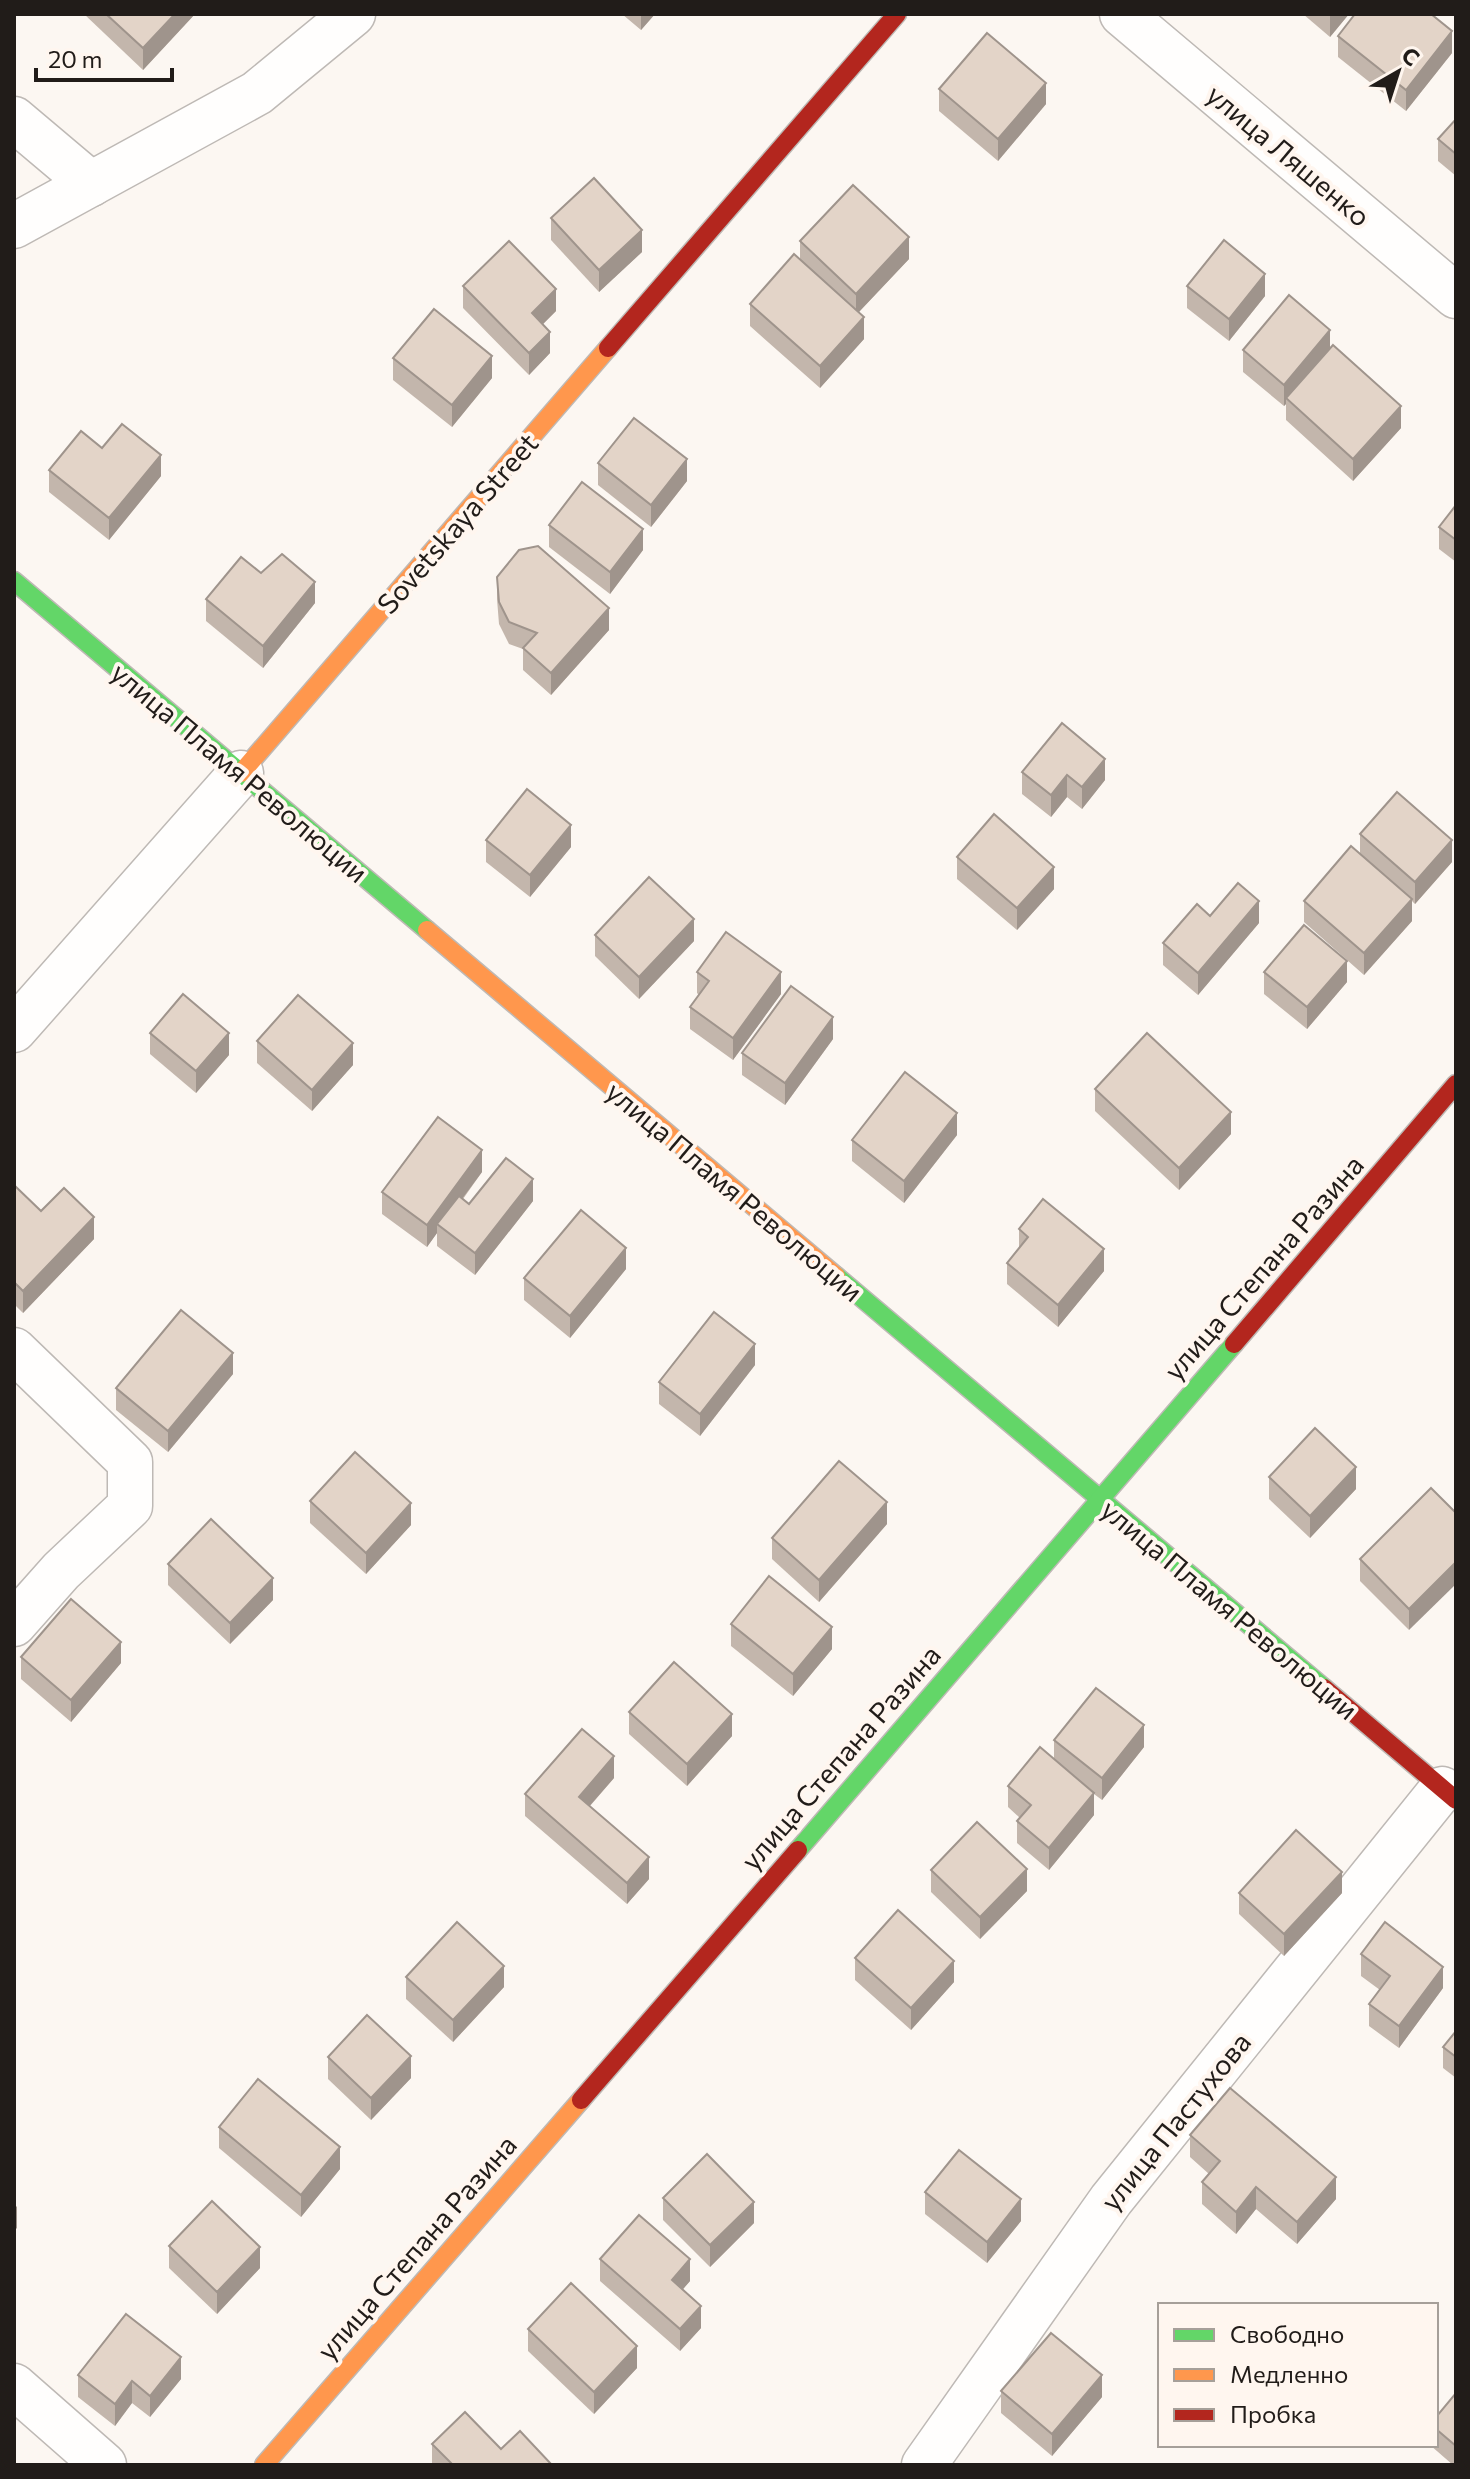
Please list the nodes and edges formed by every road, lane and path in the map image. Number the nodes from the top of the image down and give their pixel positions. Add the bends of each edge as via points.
1 (353, 14) edge
2 (897, 14) edge
3 (1122, 14) edge
4 (14, 119) edge
5 (91, 184) junction
6 (14, 226) edge
7 (1456, 296) edge
8 (14, 581) edge
9 (241, 773) junction
10 (14, 1030) edge
11 (1456, 1084) edge
12 (14, 1350) edge
13 (1101, 1500) junction
14 (14, 1624) edge
15 (1449, 1794) edge
16 (14, 2386) edge
17 (104, 2465) edge
18 (264, 2465) edge
19 (924, 2465) edge

1 - 5 street via 257,93
2 - 9 street, Sovetskaya Street
3 - 7 street, улица Ляшенко
4 - 5 street
5 - 6 street
8 - 9 street, улица Пламя Революции
9 - 10 street, Sovetskaya Street
9 - 13 street, улица Пламя Революции
11 - 13 street, улица Степана Разина
12 - 14 street via 130,1462 130,1506
13 - 15 street, улица Пламя Революции
13 - 18 street, улица Степана Разина
15 - 19 street, улица Пастухова via 1111,2200
16 - 17 street

